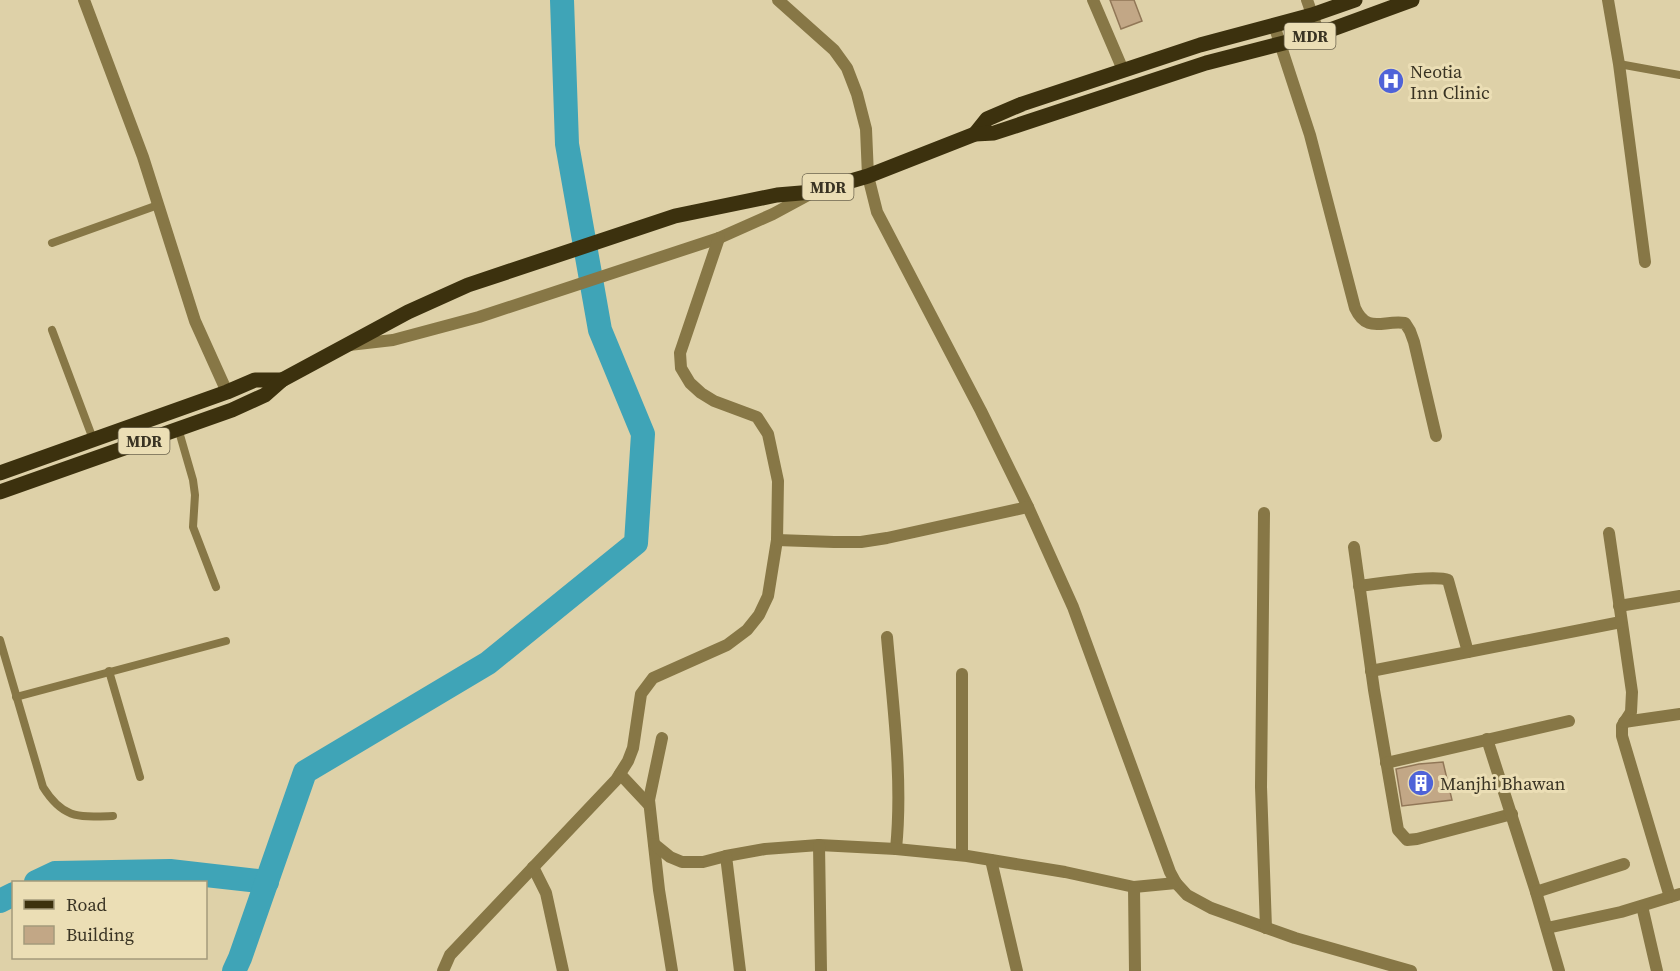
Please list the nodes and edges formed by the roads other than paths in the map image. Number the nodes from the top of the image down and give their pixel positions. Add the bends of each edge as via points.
1 (84, 0) edge
2 (778, 0) edge
3 (1094, 0) edge
4 (1307, 0) edge
5 (1355, 0) edge
6 (1412, 0) edge
7 (1608, 0) edge
8 (1312, 15) junction
9 (1274, 25) junction
10 (1319, 34) junction
11 (1280, 43) junction
12 (1619, 64) junction
13 (1123, 70) junction
14 (1680, 75) edge
15 (975, 135) junction
16 (868, 176) junction
17 (813, 192) junction
18 (158, 205) junction
19 (719, 238) junction
20 (52, 243) dead end
21 (1645, 262) dead end
22 (52, 330) dead end
23 (345, 346) junction
24 (282, 380) junction
25 (227, 392) junction
26 (178, 429) junction
27 (1436, 436) dead end
28 (93, 439) junction
29 (0, 473) edge
30 (0, 492) edge
31 (1028, 507) junction
32 (1264, 513) dead end
33 (1608, 533) dead end
34 (777, 540) junction
35 (1354, 547) dead end
36 (1359, 586) junction
37 (216, 587) dead end
38 (1680, 596) edge
39 (1619, 606) junction
40 (1621, 622) junction
41 (887, 637) dead end
42 (0, 640) edge
43 (226, 641) dead end
44 (1468, 652) junction
45 (109, 671) junction
46 (1371, 671) junction
47 (962, 674) dead end
48 (16, 697) junction
49 (1680, 714) edge
50 (1569, 721) dead end
51 (1624, 722) junction
52 (662, 738) dead end
53 (1487, 739) junction
54 (1386, 763) junction
55 (620, 774) junction
56 (140, 777) dead end
57 (649, 805) junction
58 (1512, 814) junction
59 (113, 816) dead end
60 (654, 843) junction
61 (819, 845) junction
62 (896, 849) junction
63 (962, 855) junction
64 (726, 856) junction
65 (992, 860) junction
66 (1624, 864) dead end
67 (533, 867) junction
68 (1176, 883) junction
69 (1134, 887) junction
70 (1536, 892) junction
71 (1675, 896) edge
72 (1642, 906) junction
73 (1266, 927) junction
74 (1547, 928) junction
75 (1384, 967) edge
76 (670, 970) edge
77 (443, 971) edge
78 (563, 971) edge
79 (740, 971) edge
80 (820, 971) edge
81 (1017, 971) edge
82 (1135, 971) edge
83 (1411, 971) edge
84 (1559, 971) edge
85 (1657, 971) edge

1 - 18 street
2 - 16 street via 834,50 847,68 866,129
3 - 13 street
4 - 8 street
5 - 8 main road, MDR
6 - 10 main road, MDR
7 - 12 street
8 - 9 main road, MDR
8 - 10 street
9 - 11 street
9 - 13 main road, MDR
10 - 11 main road, MDR
11 - 15 main road, MDR via 1206,63 994,134
11 - 27 street via 1310,135 1355,308 1364,322 1405,323 1414,342
12 - 14 lane
12 - 21 street
13 - 15 main road, MDR via 987,119
15 - 16 main road, MDR
16 - 17 main road, MDR
16 - 31 street via 878,212
17 - 19 street
17 - 23 main road, MDR via 777,195 675,216 468,285
18 - 20 lane
18 - 25 street via 195,321
19 - 23 street via 479,317 393,340
19 - 34 street via 680,353 681,368 701,393 757,417 768,434 778,481
22 - 28 lane
23 - 24 main road, MDR
24 - 25 main road, MDR via 255,380
24 - 26 main road, MDR via 265,395
25 - 28 main road, MDR
26 - 30 main road, MDR
26 - 37 lane via 193,480 193,527
28 - 29 main road, MDR
31 - 34 street via 861,542
31 - 68 street via 1073,607
32 - 73 street via 1261,787
33 - 39 street
34 - 55 street via 768,596 747,630 727,645 653,678 641,694 633,748
35 - 36 street
36 - 44 street via 1448,580
36 - 46 street
38 - 39 street
39 - 40 street
40 - 44 street
40 - 51 street via 1632,692 1631,712
41 - 62 street via 899,807
42 - 48 lane
43 - 45 lane
44 - 46 street
45 - 48 lane
45 - 56 lane
46 - 54 street
47 - 63 street
48 - 59 lane via 43,788 52,802 64,812 83,817
49 - 51 street
50 - 53 street
51 - 71 street via 1625,747
52 - 57 street
53 - 54 street
53 - 58 street
54 - 58 street via 1398,830 1407,840
55 - 57 street
55 - 67 street
57 - 60 street
58 - 70 street
60 - 64 street via 682,862
60 - 76 street
61 - 62 street
61 - 64 street
61 - 80 street
62 - 63 street
63 - 65 street
64 - 79 street
65 - 69 street
65 - 81 street
66 - 70 street
67 - 77 street via 450,955
67 - 78 street via 546,893
68 - 69 street
68 - 73 street via 1187,895 1211,908
69 - 82 street
70 - 74 street
71 - 72 street
72 - 74 street
72 - 85 street
73 - 75 street
74 - 84 street
75 - 83 street

